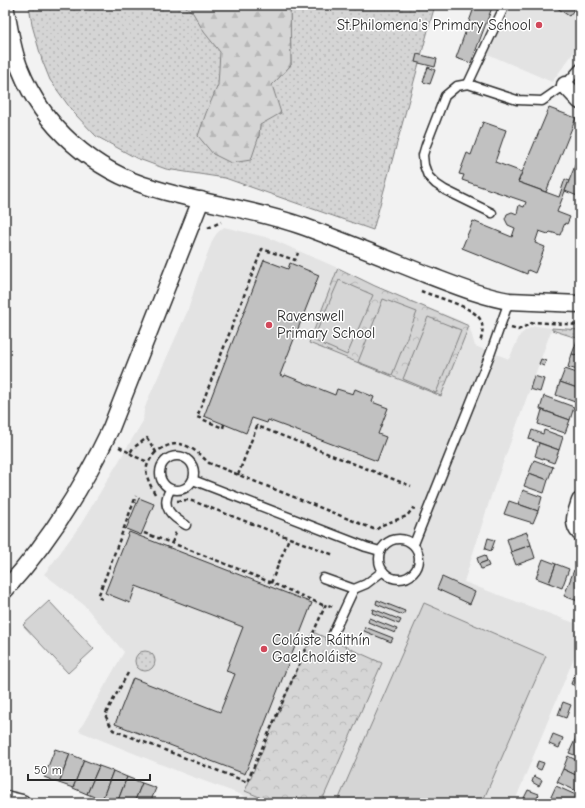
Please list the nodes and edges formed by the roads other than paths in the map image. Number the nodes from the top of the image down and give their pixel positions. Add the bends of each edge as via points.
1 (5, 5) edge
2 (505, 5) edge
3 (580, 68) edge
4 (468, 84) junction
5 (565, 85) junction
6 (580, 100) edge
7 (201, 200) junction
8 (492, 212) dead end
9 (509, 301) junction
10 (580, 304) edge
11 (193, 480) junction
12 (170, 490) junction
13 (580, 501) edge
14 (186, 525) dead end
15 (580, 534) edge
16 (414, 544) junction
17 (380, 551) junction
18 (383, 571) junction
19 (323, 578) dead end
20 (354, 589) junction
21 (5, 590) edge
22 (331, 638) dead end
23 (5, 799) edge
24 (22, 803) edge

1 - 7 street via 19,68 31,93 69,141 98,164 123,178 154,189
2 - 4 lane
3 - 5 lane
4 - 5 lane via 517,100 542,101
4 - 8 lane via 457,86 445,96 426,145 424,165 428,176 436,184
5 - 6 street
7 - 9 street via 304,227 462,288
7 - 21 street via 111,428 95,462 58,523
9 - 10 street
9 - 16 lane
11 - 12 lane via 182,490
11 - 12 lane via 193,468 187,459 171,457 162,464 159,474 163,484
11 - 17 lane
12 - 14 lane via 166,496 169,511
13 - 15 street via 574,517
16 - 17 lane via 402,538 395,539 389,541
16 - 18 lane via 418,549 419,562 413,574 401,579 388,576
17 - 18 lane via 380,565
18 - 20 lane via 366,584
19 - 20 lane
20 - 22 lane
23 - 24 street

